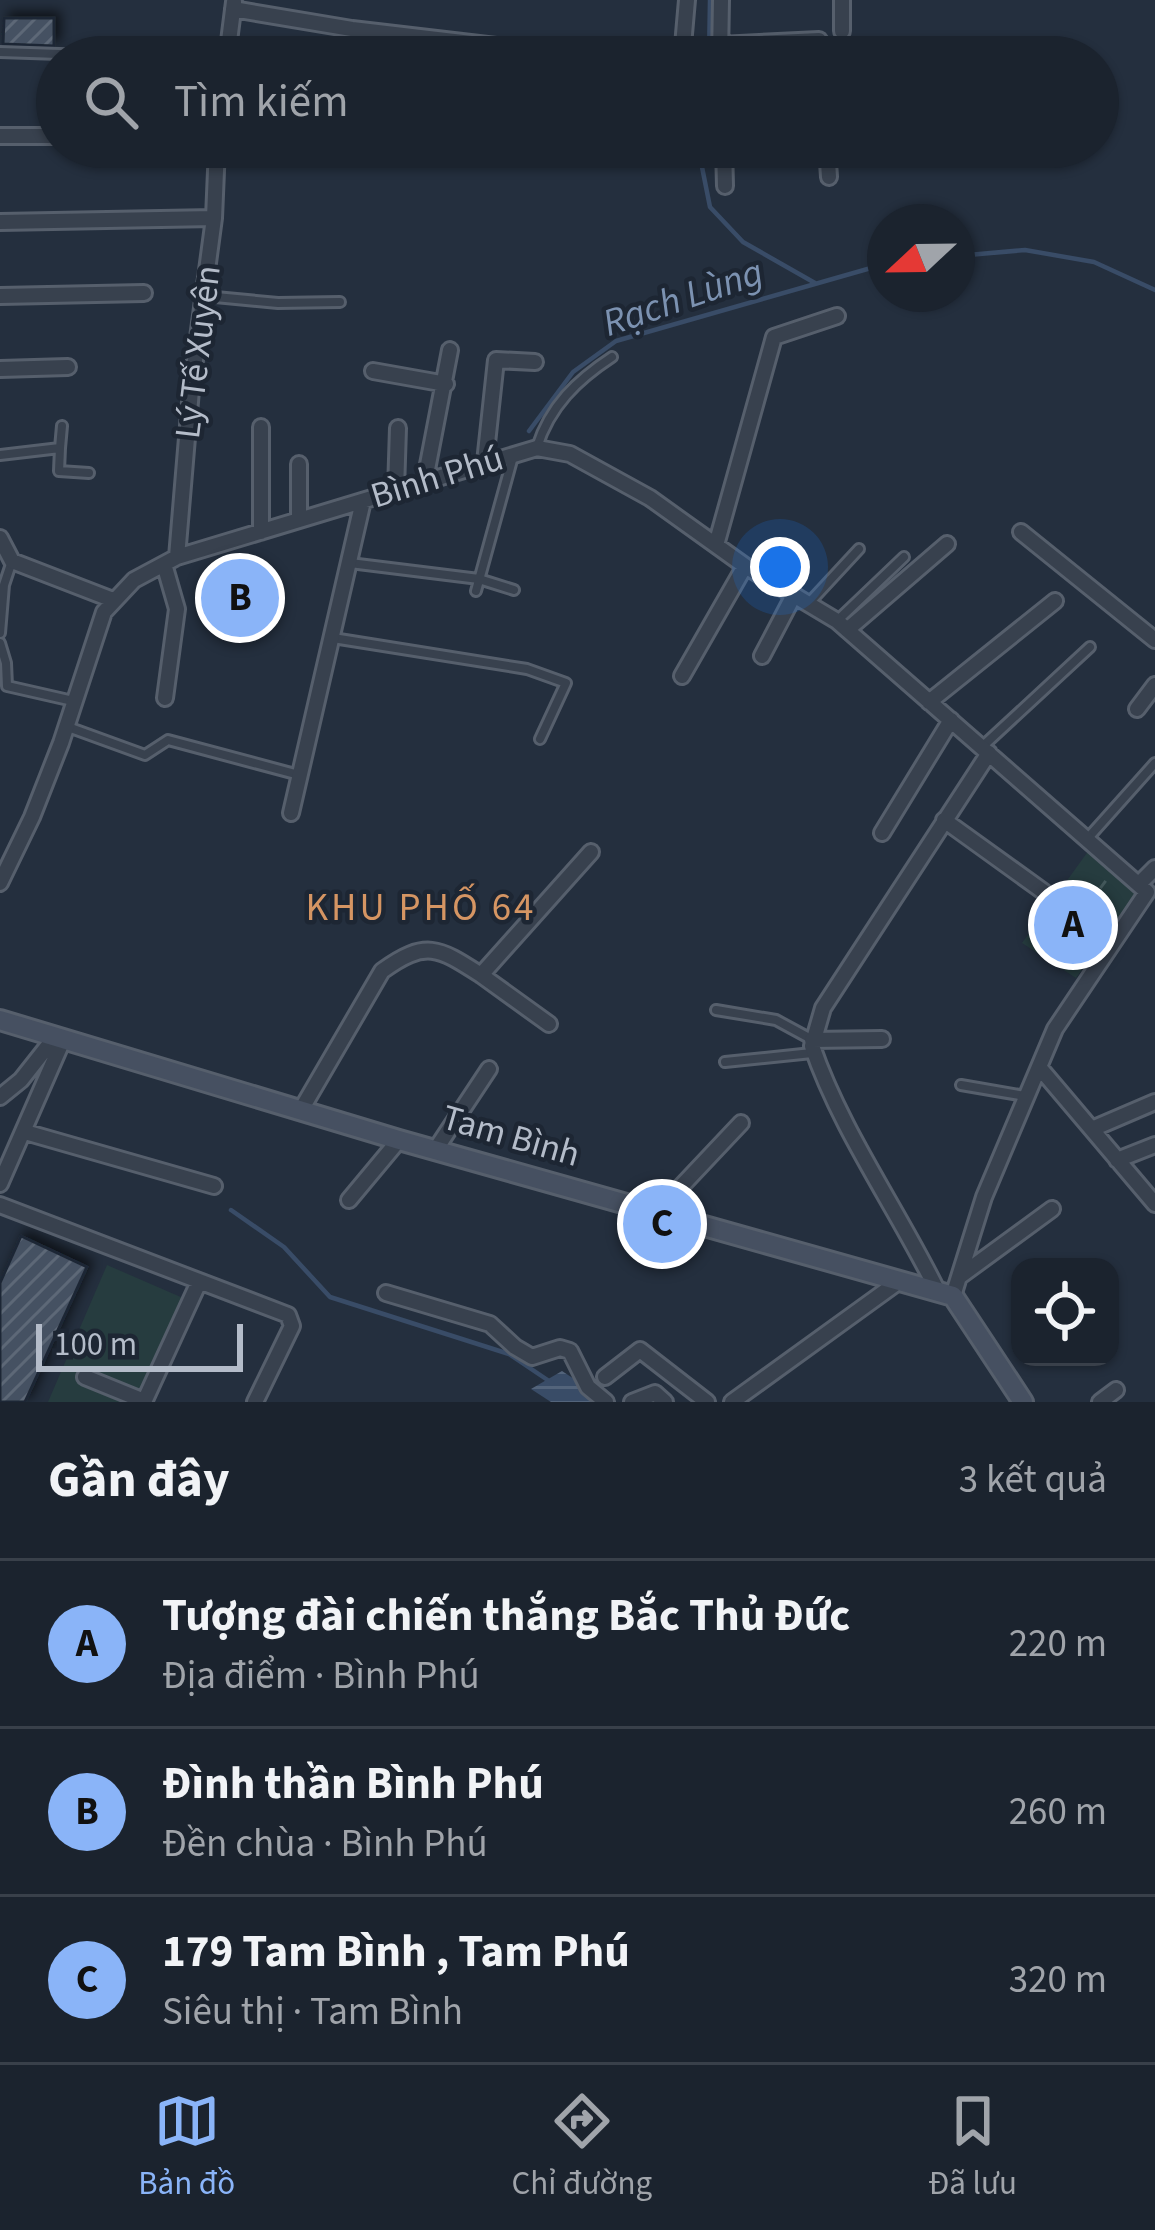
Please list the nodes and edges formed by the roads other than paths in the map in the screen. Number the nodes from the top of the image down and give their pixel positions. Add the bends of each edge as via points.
1 (687, 0) edge
2 (721, 0) edge
3 (842, 0) edge
4 (233, 4) edge
5 (842, 31) dead end
6 (229, 36) edge
7 (412, 36) edge
8 (684, 36) edge
9 (720, 36) edge
10 (0, 52) edge
11 (36, 53) edge
12 (0, 136) edge
13 (36, 136) edge
14 (216, 168) edge
15 (725, 168) edge
16 (828, 168) edge
17 (829, 177) dead end
18 (725, 186) dead end
19 (214, 218) junction
20 (0, 222) edge
21 (144, 292) dead end
22 (0, 296) edge
23 (203, 296) junction
24 (340, 302) dead end
25 (837, 316) dead end
26 (450, 350) dead end
27 (612, 357) dead end
28 (535, 362) dead end
29 (68, 368) dead end
30 (0, 369) edge
31 (373, 370) dead end
32 (446, 385) junction
33 (62, 426) dead end
34 (261, 427) dead end
35 (398, 428) dead end
36 (60, 448) junction
37 (537, 448) junction
38 (514, 453) junction
39 (0, 455) edge
40 (484, 462) junction
41 (299, 464) dead end
42 (89, 473) dead end
43 (425, 480) junction
44 (396, 490) junction
45 (363, 501) junction
46 (299, 518) junction
47 (261, 532) junction
48 (1021, 532) dead end
49 (1, 544) edge
50 (947, 544) dead end
51 (716, 545) junction
52 (859, 549) dead end
53 (904, 557) dead end
54 (170, 561) junction
55 (12, 562) junction
56 (348, 563) junction
57 (745, 566) junction
58 (479, 579) junction
59 (514, 590) dead end
60 (476, 591) dead end
61 (113, 599) junction
62 (801, 599) junction
63 (1055, 602) dead end
64 (842, 626) junction
65 (0, 633) edge
66 (331, 638) junction
67 (1155, 640) edge
68 (0, 643) edge
69 (1090, 647) dead end
70 (762, 656) dead end
71 (682, 676) dead end
72 (1155, 685) edge
73 (165, 698) dead end
74 (74, 702) junction
75 (929, 702) junction
76 (1137, 709) dead end
77 (951, 720) junction
78 (67, 726) junction
79 (540, 739) dead end
80 (985, 750) junction
81 (1155, 764) edge
82 (299, 776) junction
83 (291, 813) dead end
84 (944, 820) junction
85 (882, 833) dead end
86 (1087, 839) junction
87 (591, 852) dead end
88 (1155, 868) edge
89 (0, 883) edge
90 (1147, 889) edge
91 (1044, 892) dead end
92 (481, 975) junction
93 (716, 1010) dead end
94 (0, 1020) edge
95 (549, 1024) dead end
96 (59, 1039) junction
97 (882, 1039) dead end
98 (813, 1047) junction
99 (725, 1062) dead end
100 (1039, 1067) junction
101 (489, 1069) dead end
102 (961, 1085) dead end
103 (1026, 1096) junction
104 (0, 1097) edge
105 (1155, 1102) edge
106 (301, 1110) junction
107 (741, 1123) dead end
108 (1092, 1129) junction
109 (25, 1132) junction
110 (399, 1140) junction
111 (1155, 1145) edge
112 (436, 1149) junction
113 (1117, 1160) junction
114 (0, 1184) edge
115 (214, 1186) dead end
116 (349, 1200) dead end
117 (1155, 1204) edge
118 (0, 1205) edge
119 (1052, 1210) dead end
120 (658, 1211) junction
121 (199, 1282) junction
122 (898, 1282) junction
123 (949, 1288) junction
124 (386, 1293) dead end
125 (85, 1377) dead end
126 (605, 1377) dead end
127 (1116, 1390) dead end
128 (144, 1402) edge
129 (255, 1402) edge
130 (606, 1402) edge
131 (632, 1402) edge
132 (665, 1402) edge
133 (707, 1402) edge
134 (732, 1402) edge
135 (1023, 1402) edge
136 (1100, 1402) edge

1 - 8 street
2 - 9 street
3 - 5 street
4 - 6 street
4 - 7 street
10 - 11 lane
12 - 13 street
14 - 19 street, Lý Tế Xuyên
15 - 18 street
16 - 17 street
19 - 20 street
19 - 23 street, Lý Tế Xuyên
21 - 22 street
23 - 24 lane
23 - 54 street, Lý Tế Xuyên
25 - 51 street via 774,337
26 - 32 street
27 - 37 lane via 562,398
28 - 40 street via 496,360
29 - 30 street
31 - 32 street
32 - 43 street
33 - 36 lane
34 - 47 street
35 - 44 street
36 - 39 lane
36 - 42 lane via 59,470
37 - 38 street, Bình Phú
37 - 51 street, Bình Phú via 570,454
38 - 40 street, Bình Phú
38 - 58 lane
40 - 43 street, Bình Phú
41 - 46 street
43 - 44 street, Bình Phú
44 - 45 street, Bình Phú
45 - 46 street, Bình Phú
45 - 56 street
46 - 47 street, Bình Phú
47 - 54 street, Bình Phú
48 - 67 street
49 - 55 street
50 - 64 street
51 - 57 street, Bình Phú
52 - 62 lane
53 - 64 lane
54 - 61 street, Bình Phú
54 - 73 street, Lý Tế Xuyên via 178,610
55 - 61 street
55 - 65 lane
56 - 58 lane
56 - 66 street
57 - 62 street, Bình Phú
57 - 71 street
58 - 59 lane
58 - 60 lane
61 - 74 street
62 - 64 street, Bình Phú
62 - 70 street
63 - 75 street
64 - 75 street, Bình Phú
66 - 79 lane via 527,669 566,683
66 - 82 street
68 - 74 lane via 7,686
69 - 80 lane
72 - 76 street
74 - 78 street
75 - 77 street, Bình Phú
77 - 80 street, Bình Phú
77 - 85 street
78 - 82 lane via 145,755 168,740
78 - 89 street
80 - 84 street
80 - 86 street, Bình Phú
81 - 86 lane
82 - 83 street
84 - 91 street
84 - 98 street via 823,1008
86 - 90 street, Bình Phú
87 - 92 street
88 - 90 street
90 - 100 street via 1055,1028
92 - 95 street
92 - 106 street via 445,952 402,956 382,971
93 - 98 lane via 776,1020
94 - 96 main road, Tam Bình
96 - 104 street
96 - 106 main road, Tam Bình
96 - 109 street
97 - 98 street
98 - 99 lane
98 - 123 street
100 - 103 street
100 - 108 street
101 - 112 street
102 - 103 lane
103 - 123 street
105 - 108 street
106 - 110 main road, Tam Bình
107 - 120 street
108 - 113 street
109 - 114 street
109 - 115 street
110 - 112 main road, Tam Bình
110 - 116 street
111 - 113 street
112 - 120 main road, Tam Bình
113 - 117 street
118 - 121 street
119 - 123 street
120 - 122 main road, Tam Bình
121 - 128 street
121 - 129 street via 288,1315 292,1326
122 - 123 main road, Tam Bình
122 - 134 street
123 - 135 main road
124 - 130 street via 490,1324 532,1357 570,1352
125 - 128 street
126 - 133 street via 640,1350
127 - 136 street
131 - 132 street via 655,1393

